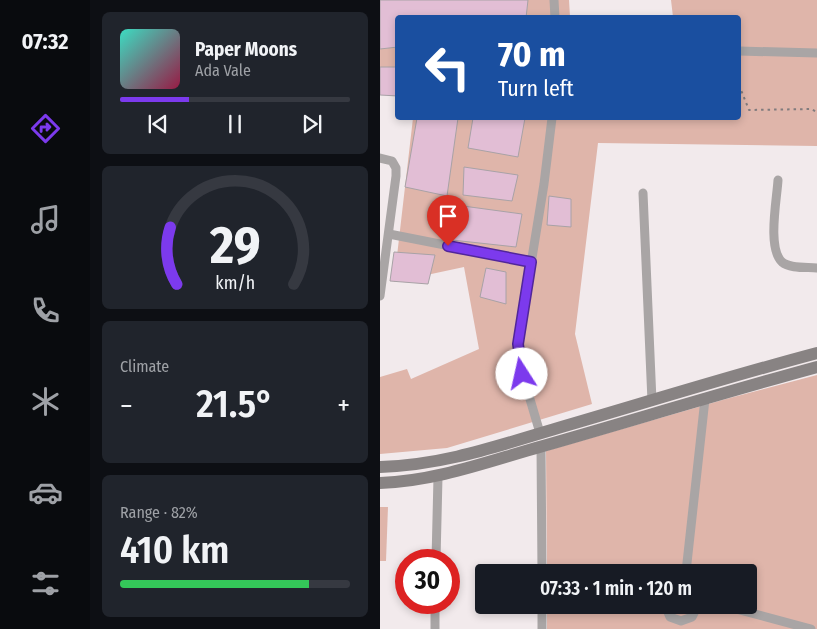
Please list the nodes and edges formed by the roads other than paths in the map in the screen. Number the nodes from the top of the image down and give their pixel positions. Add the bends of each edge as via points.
1 (554, 0) edge
2 (555, 15) edge
3 (741, 51) edge
4 (817, 53) edge
5 (552, 120) edge
6 (380, 158) edge
7 (778, 180) dead end
8 (643, 193) dead end
9 (390, 234) junction
10 (531, 262) junction
11 (817, 268) edge
12 (380, 296) edge
13 (817, 353) edge
14 (817, 367) edge
15 (705, 399) junction
16 (652, 400) junction
17 (540, 433) junction
18 (541, 446) junction
19 (380, 467) edge
20 (438, 477) junction
21 (380, 483) edge
22 (436, 549) edge
23 (542, 564) edge
24 (687, 564) edge
25 (435, 614) edge
26 (542, 614) edge
27 (668, 614) edge
28 (694, 614) edge
29 (755, 614) edge
30 (681, 625) edge
31 (435, 629) edge
32 (542, 629) edge
33 (811, 629) edge

1 - 2 street
3 - 4 street
5 - 10 street
6 - 9 street via 392,161 396,168
7 - 11 street via 774,229 777,256 791,266
8 - 16 street
9 - 10 street
9 - 12 street
10 - 17 street via 518,344 519,362
13 - 16 main road
14 - 15 main road
15 - 18 main road
15 - 24 street
16 - 17 main road
17 - 19 main road via 457,458
18 - 20 main road
18 - 23 street
20 - 21 main road
20 - 22 street
25 - 31 street
26 - 32 street
27 - 30 street
28 - 30 street
29 - 33 street

